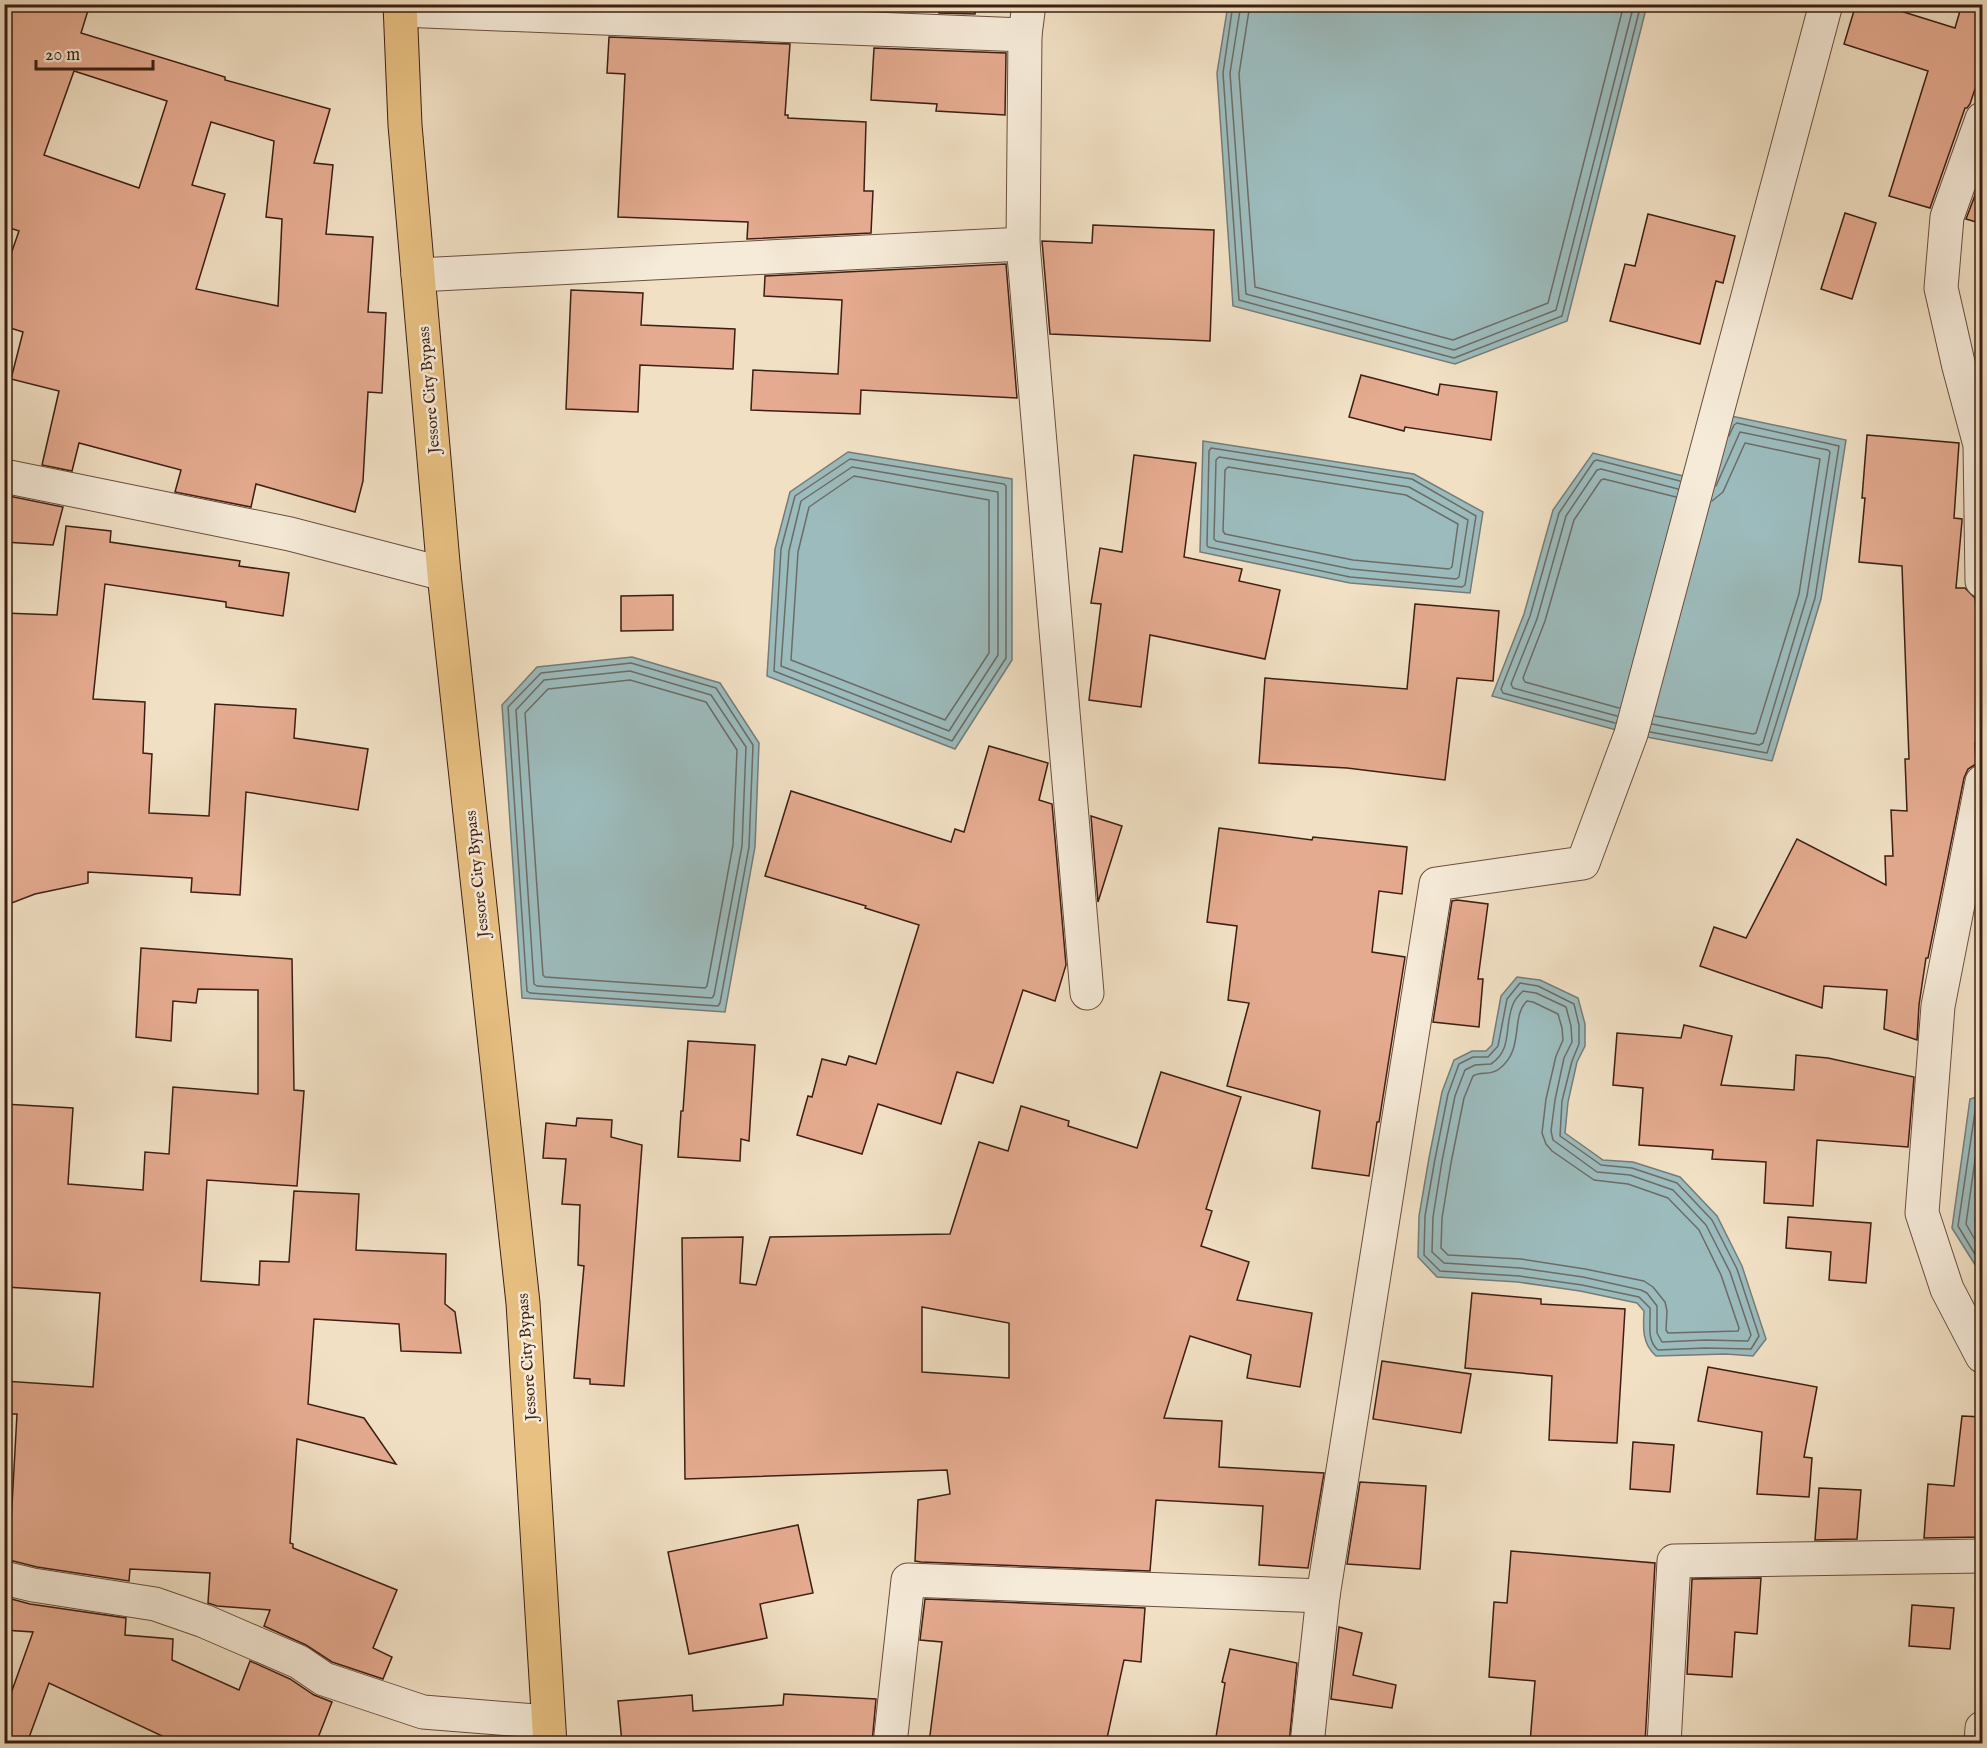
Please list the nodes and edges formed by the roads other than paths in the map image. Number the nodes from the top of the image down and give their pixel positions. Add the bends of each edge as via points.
1 (1826, 4) edge
2 (400, 7) edge
3 (1027, 20) edge
4 (1983, 119) edge
5 (1023, 244) junction
6 (418, 275) junction
7 (4, 476) edge
8 (444, 574) junction
9 (1983, 581) edge
10 (1983, 782) edge
11 (1087, 993) dead end
12 (1983, 1356) edge
13 (1983, 1556) edge
14 (4, 1578) edge
15 (1323, 1596) junction
16 (1983, 1728) edge
17 (549, 1733) edge
18 (890, 1743) edge
19 (1307, 1743) edge
20 (1664, 1743) edge
21 (1981, 1743) edge

1 - 15 street via 1631,734 1583,863 1437,884
2 - 3 street
2 - 6 highway, Jessore City Bypass
3 - 5 street
4 - 9 street via 1947,217 1941,288 1980,445
5 - 6 street
5 - 11 street
6 - 8 highway, Jessore City Bypass
7 - 8 street via 290,534
8 - 17 highway, Jessore City Bypass via 523,1303
10 - 12 street via 1938,1005 1922,1213 1947,1289
13 - 20 street via 1674,1561
14 - 17 street via 155,1604 299,1662 324,1679 423,1712
15 - 18 street via 908,1580
15 - 19 street
16 - 21 street

